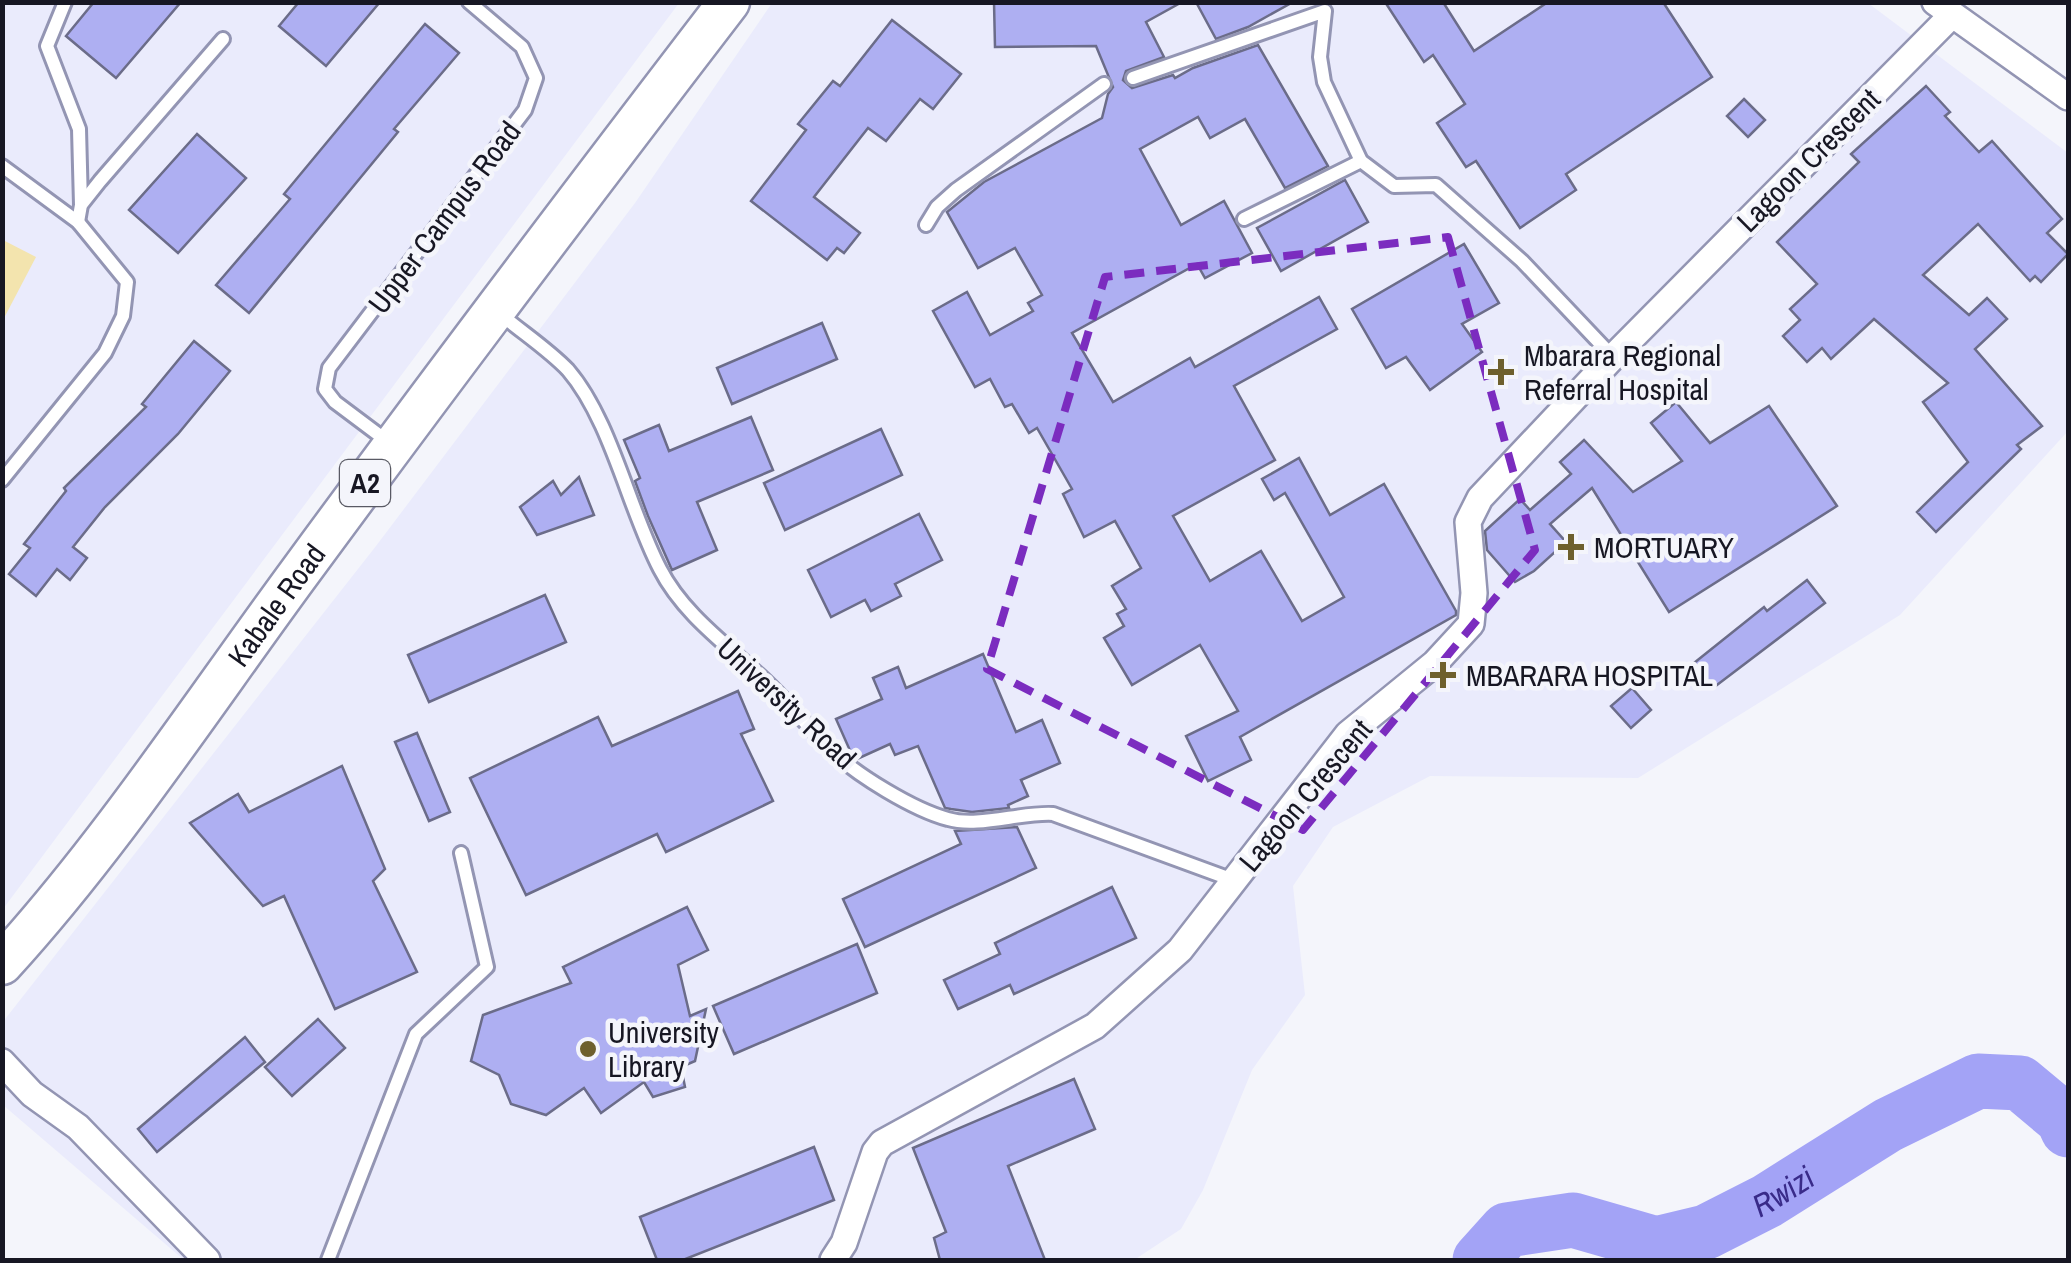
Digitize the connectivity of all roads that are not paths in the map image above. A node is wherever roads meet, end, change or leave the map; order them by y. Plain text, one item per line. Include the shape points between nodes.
1 (65, 2) edge
2 (469, 2) edge
3 (729, 2) edge
4 (1943, 8) edge
5 (224, 39) dead end
6 (1133, 78) dead end
7 (1104, 84) dead end
8 (2068, 97) edge
9 (1362, 161) junction
10 (2, 166) edge
11 (81, 205) junction
12 (1244, 219) dead end
13 (78, 222) junction
14 (926, 225) dead end
15 (496, 310) junction
16 (1613, 358) junction
17 (393, 445) junction
18 (2, 480) edge
19 (461, 853) dead end
20 (1234, 880) junction
21 (2, 964) edge
22 (2, 1062) edge
23 (2, 1088) edge
24 (32, 1094) junction
25 (207, 1260) edge
26 (328, 1260) edge
27 (832, 1260) edge

1 - 11 lane via 46,46 79,129
2 - 17 lane, Upper Campus Road via 522,47 536,78 525,110 329,368 325,389 335,402
3 - 15 main road, Kabale Road / A2
4 - 8 street
4 - 16 street, Lagoon Crescent
5 - 11 lane
6 - 9 lane via 1325,11 1324,82
7 - 14 lane via 956,190
9 - 12 lane
9 - 16 lane via 1394,186 1436,185 1522,260
10 - 13 lane
11 - 13 lane
13 - 18 lane via 127,282 123,316 105,353
15 - 17 main road, Kabale Road / A2
15 - 20 lane, University Road via 568,370 600,420 661,572 691,611 851,766 951,820 1053,814
16 - 20 street, Lagoon Crescent via 1480,498 1468,522 1471,624 1435,663 1348,734
17 - 21 main road, Kabale Road / A2 via 133,800
19 - 26 lane via 487,967 416,1034
20 - 27 street, Lagoon Crescent via 1162,970 1095,1026 882,1143
22 - 24 street
23 - 24 street
24 - 25 street via 78,1127

